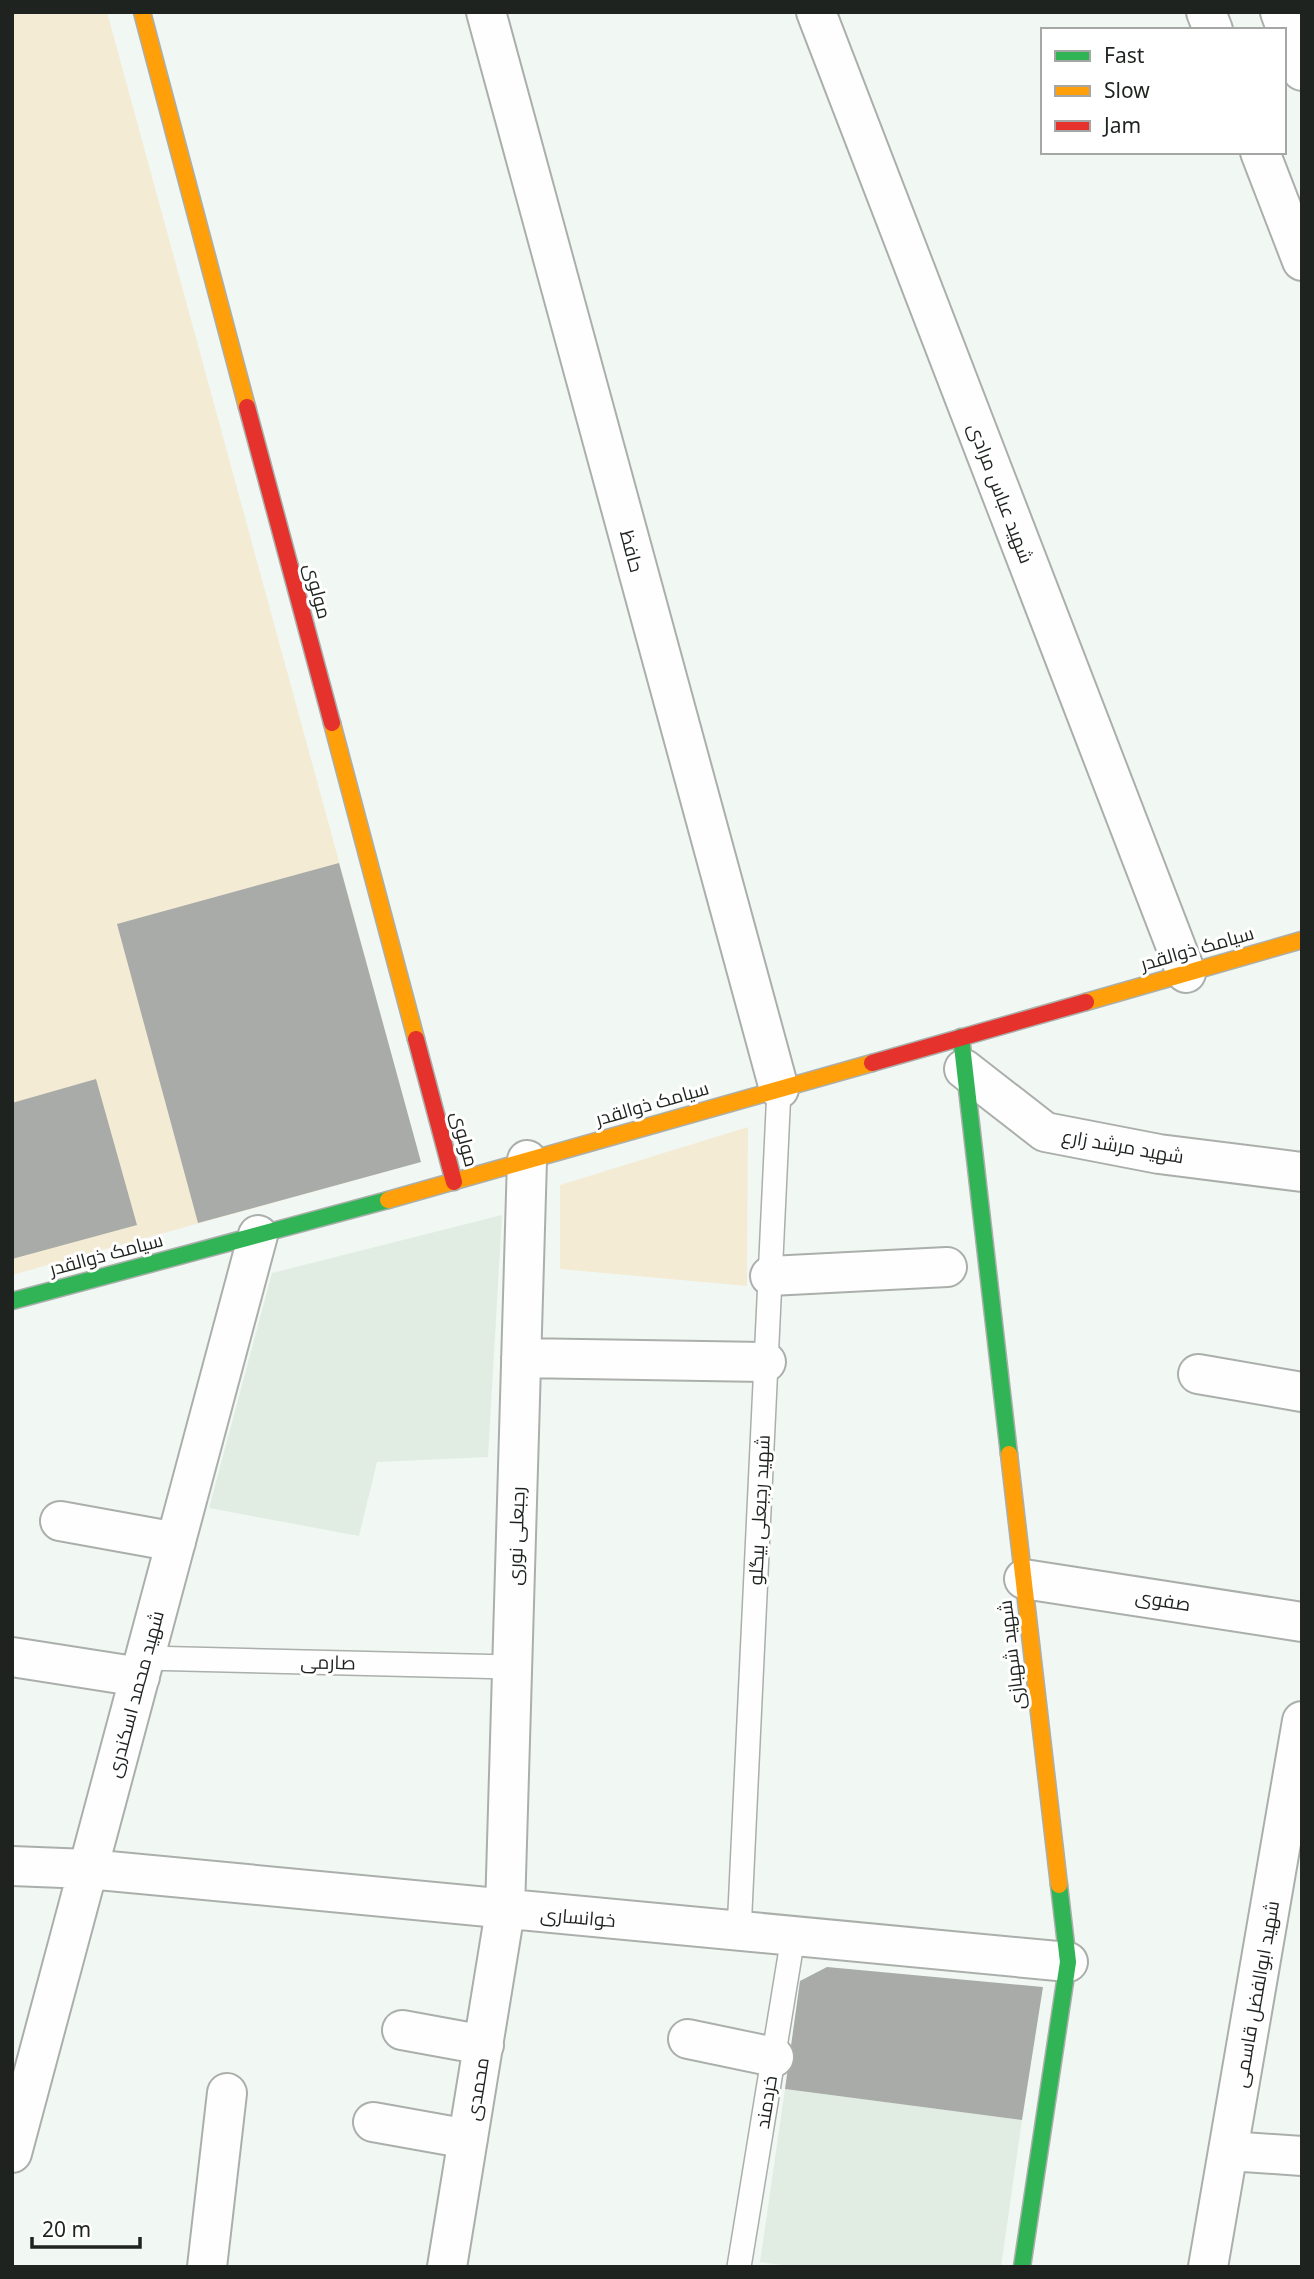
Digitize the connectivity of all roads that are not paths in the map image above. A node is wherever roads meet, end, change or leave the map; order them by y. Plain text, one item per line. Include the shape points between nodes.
1 (142, 12) edge
2 (486, 12) edge
3 (816, 12) edge
4 (1286, 28) edge
5 (1302, 71) edge
6 (1261, 154) edge
7 (1302, 261) edge
8 (1302, 940) edge
9 (1186, 973) junction
10 (963, 1053) junction
11 (779, 1089) junction
12 (527, 1160) junction
13 (1302, 1172) edge
14 (454, 1181) junction
15 (258, 1235) junction
16 (947, 1267) dead end
17 (770, 1276) junction
18 (12, 1301) edge
19 (521, 1358) junction
20 (766, 1362) junction
21 (1198, 1374) dead end
22 (1302, 1392) edge
23 (61, 1521) dead end
24 (176, 1542) junction
25 (1024, 1579) junction
26 (1302, 1622) edge
27 (12, 1657) edge
28 (512, 1667) junction
29 (142, 1668) junction
30 (1302, 1721) edge
31 (12, 1866) edge
32 (88, 1869) junction
33 (505, 1911) junction
34 (740, 1932) junction
35 (793, 1937) junction
36 (1068, 1962) junction
37 (402, 2030) dead end
38 (688, 2039) dead end
39 (484, 2045) junction
40 (774, 2057) junction
41 (22, 2078) edge
42 (227, 2093) dead end
43 (373, 2122) dead end
44 (468, 2140) junction
45 (1229, 2151) junction
46 (12, 2153) edge
47 (1302, 2156) edge
48 (207, 2267) edge
49 (447, 2267) edge
50 (739, 2267) edge
51 (1022, 2267) edge
52 (1208, 2267) edge

1 - 14 street, مولوی
2 - 11 street, حافظ
3 - 9 street, شهید عباس مرادی
4 - 5 street
6 - 7 street
8 - 9 street, سیامک ذوالقدر
9 - 10 street, سیامک ذوالقدر
10 - 11 street, سیامک ذوالقدر
10 - 13 street, شهید مرشد زارع via 1045,1132 1159,1154
10 - 25 street, شهید شهبازی
11 - 12 street, سیامک ذوالقدر
11 - 17 lane, شهید رجبعلی بیگلو
12 - 14 street, سیامک ذوالقدر
12 - 19 street, رجبعلی نوری
14 - 15 street, سیامک ذوالقدر
15 - 18 street, سیامک ذوالقدر
15 - 24 street, شهید محمد اسکندری
16 - 17 street
17 - 20 lane, شهید رجبعلی بیگلو
19 - 20 street
19 - 28 street, رجبعلی نوری
20 - 34 lane, شهید رجبعلی بیگلو
21 - 22 street
23 - 24 street
24 - 29 street, شهید محمد اسکندری
25 - 26 street, صفوی
25 - 36 street, شهید شهبازی
27 - 29 street
28 - 29 lane, صارمی
28 - 33 street, رجبعلی نوری
29 - 32 street, شهید محمد اسکندری
30 - 45 street, شهید ابوالفضل قاسمی
31 - 32 street, خوانساری
32 - 33 street, خوانساری
32 - 41 street, شهید محمد اسکندری
33 - 34 street, خوانساری
33 - 39 street, محمدی
34 - 35 street, خوانساری
35 - 36 street, خوانساری
35 - 40 lane, خردمند
36 - 51 street, شهید شهبازی
37 - 39 street
38 - 40 street
39 - 44 street, محمدی
40 - 50 lane, خردمند
41 - 46 street, شهید محمد اسکندری
42 - 48 street
43 - 44 street
44 - 49 street, محمدی
45 - 47 street
45 - 52 street, شهید ابوالفضل قاسمی

